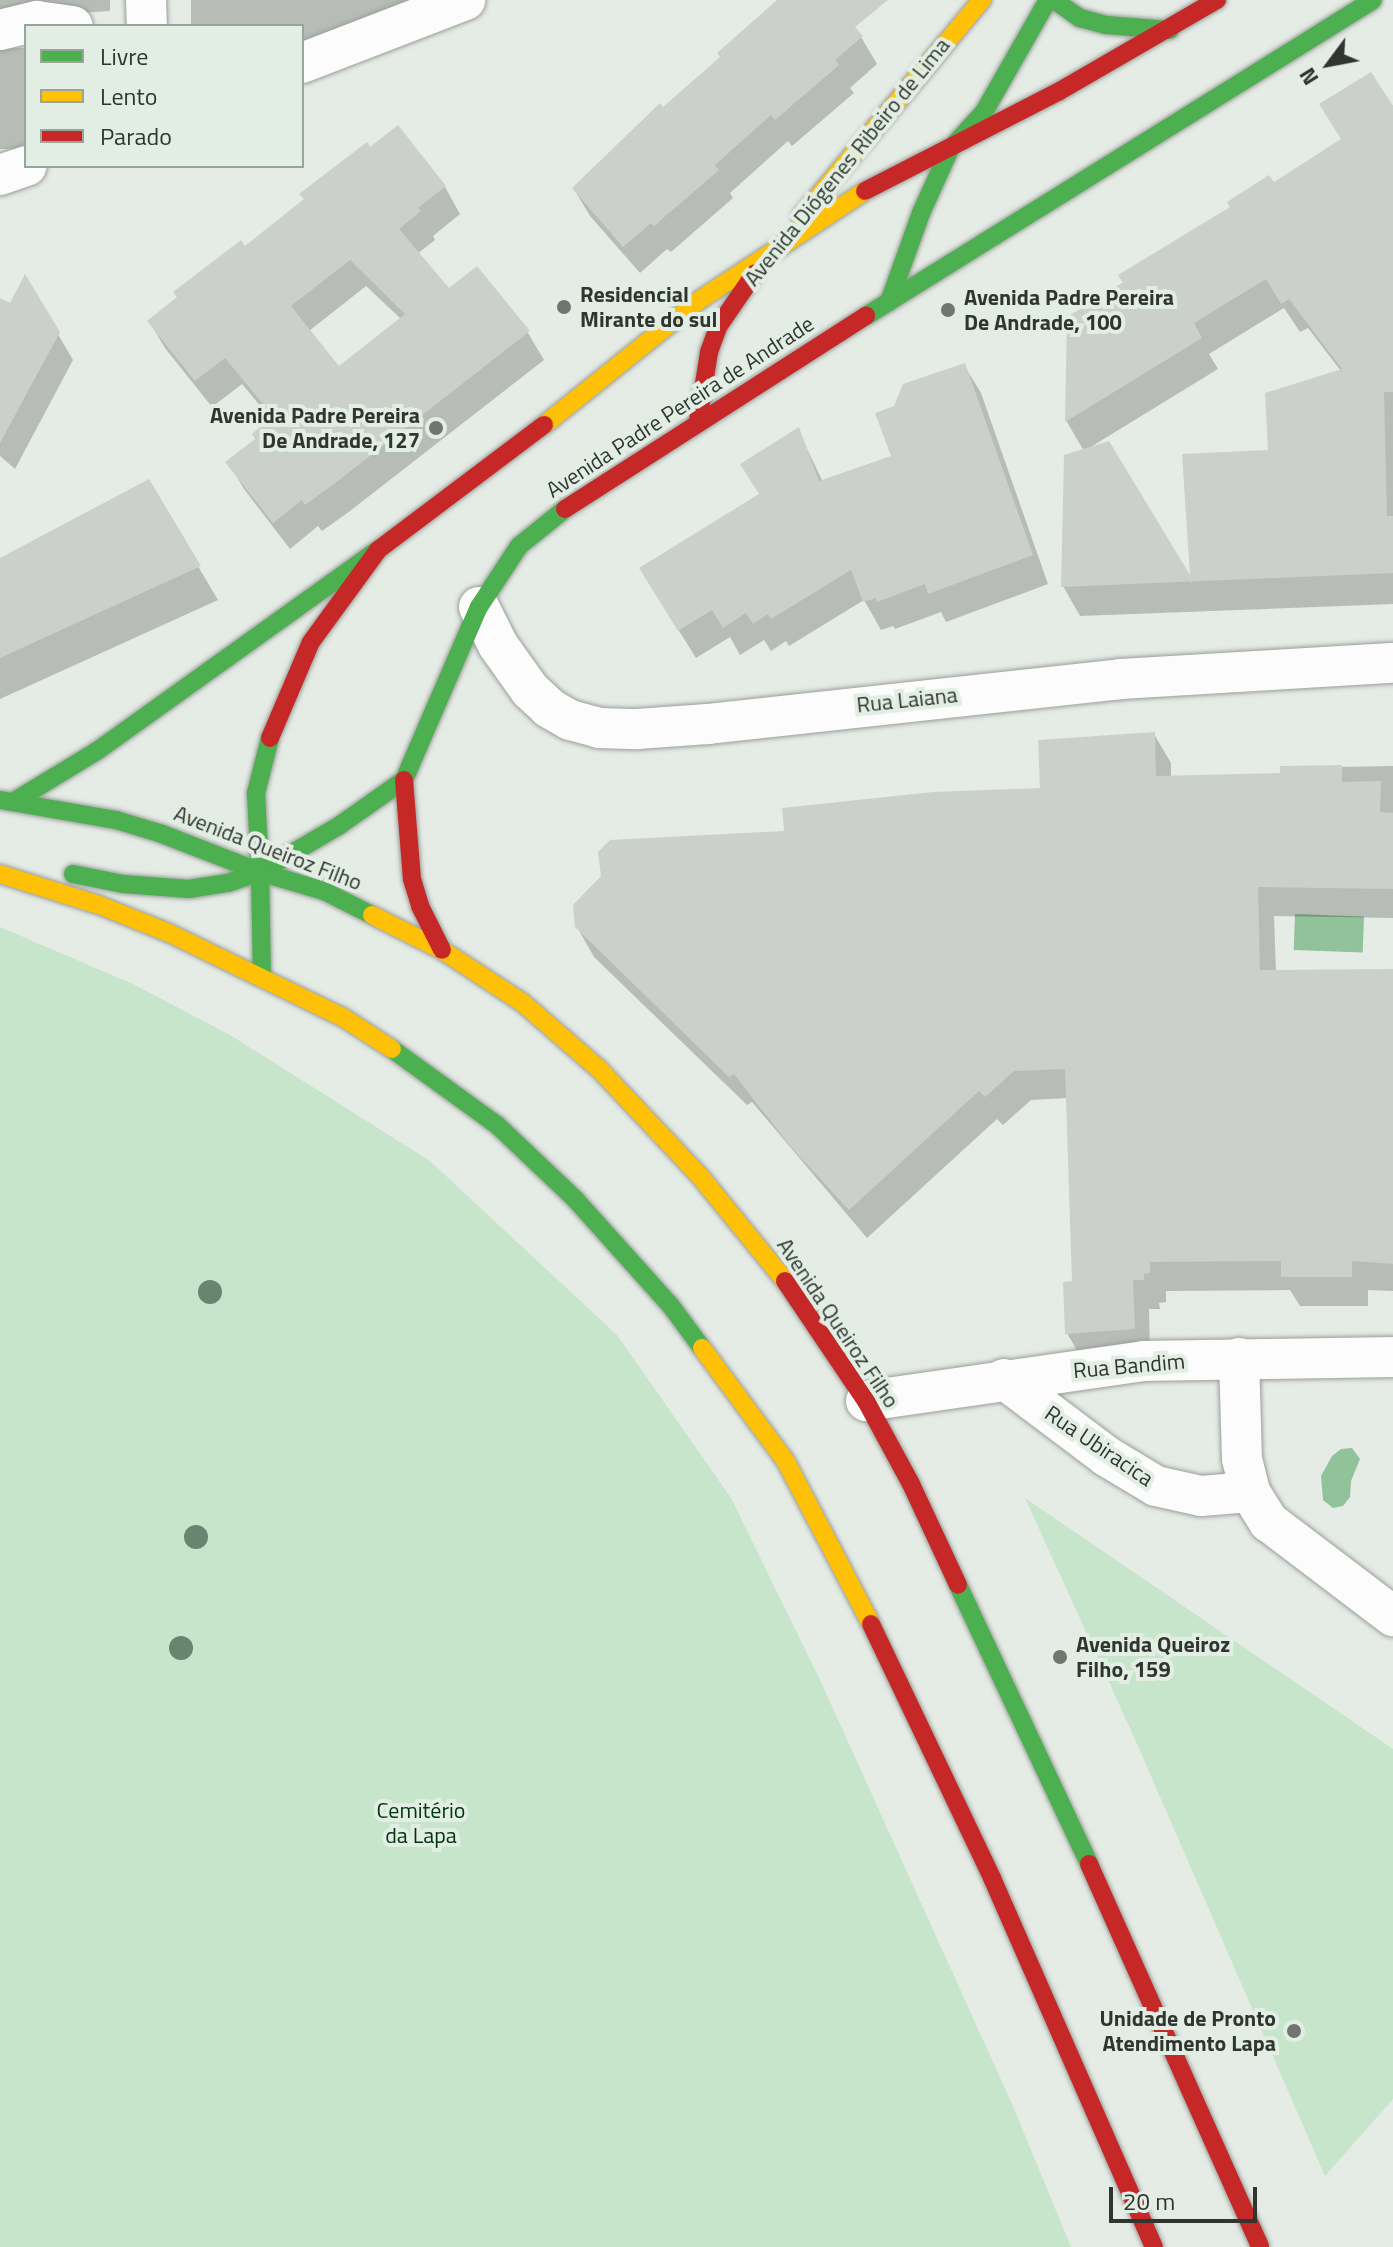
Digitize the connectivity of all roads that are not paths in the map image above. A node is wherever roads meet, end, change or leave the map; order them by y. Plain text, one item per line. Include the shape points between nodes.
1 (146, 0) edge
2 (465, 0) edge
3 (982, 0) edge
4 (1051, 0) edge
5 (1217, 0) edge
6 (1373, 0) edge
7 (1326, 8) dead end
8 (24, 24) edge
9 (25, 24) edge
10 (59, 24) edge
11 (147, 24) edge
12 (0, 30) edge
13 (1170, 30) junction
14 (1319, 35) junction
15 (304, 62) edge
16 (950, 149) junction
17 (24, 167) edge
18 (0, 175) edge
19 (776, 247) junction
20 (889, 302) junction
21 (698, 421) junction
22 (378, 550) junction
23 (479, 607) junction
24 (1393, 663) edge
25 (404, 780) junction
26 (7, 801) edge
27 (0, 860) edge
28 (260, 872) junction
29 (0, 874) edge
30 (442, 950) junction
31 (262, 976) junction
32 (1393, 1357) edge
33 (1239, 1358) junction
34 (1004, 1379) junction
35 (866, 1401) junction
36 (1250, 1492) junction
37 (1393, 1616) edge
38 (1154, 2247) edge
39 (1260, 2247) edge

1 - 11 street
2 - 15 street
3 - 19 main road, Avenida Diógenes Ribeiro de Lima
4 - 13 main road via 1080,18 1106,25
4 - 16 main road via 984,112
5 - 13 main road
6 - 14 main road, Avenida Padre Pereira de Andrade
7 - 14 main road
8 - 12 street
9 - 10 street
13 - 16 main road
14 - 20 main road, Avenida Padre Pereira de Andrade
16 - 19 main road via 875,185
16 - 20 main road
17 - 18 street
19 - 21 main road, Avenida Diógenes Ribeiro de Lima via 718,327
19 - 22 main road via 698,301 471,483
20 - 21 main road, Avenida Padre Pereira de Andrade
21 - 23 main road, Avenida Padre Pereira de Andrade via 547,521 519,546
22 - 26 main road via 97,751
22 - 28 main road via 311,642 274,722 256,793
23 - 24 street, Rua Laiana via 530,690 570,720 599,728 708,724 1120,679
23 - 25 main road, Avenida Padre Pereira de Andrade
25 - 28 main road
25 - 30 main road via 412,879
26 - 28 main road, Avenida Queiroz Filho via 151,830
27 - 28 main road via 162,889 228,883
28 - 30 main road, Avenida Queiroz Filho via 324,891
28 - 31 main road
29 - 31 main road via 99,905
30 - 35 main road, Avenida Queiroz Filho via 523,1003 599,1069 780,1273
31 - 38 main road via 344,1018 497,1125 575,1199 671,1306 740,1396 813,1508 918,1716
32 - 33 street, Rua Bandim
33 - 34 street, Rua Bandim via 1144,1361
33 - 36 street via 1242,1459
34 - 35 street, Rua Bandim
34 - 36 street, Rua Ubiracica via 1106,1456 1156,1486 1201,1496
35 - 39 main road, Avenida Queiroz Filho via 979,1623
36 - 37 street via 1269,1522

